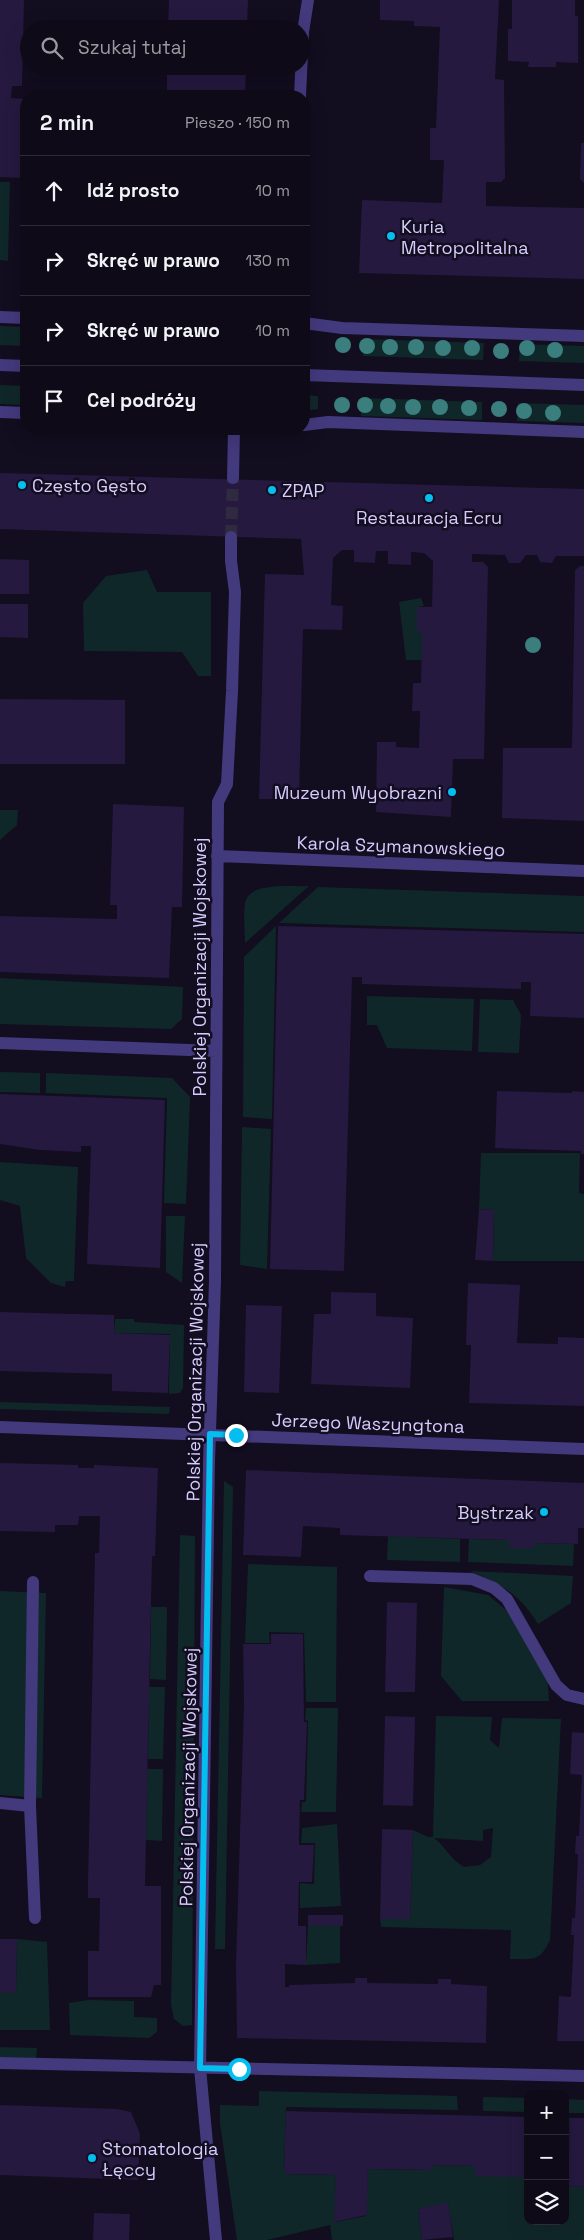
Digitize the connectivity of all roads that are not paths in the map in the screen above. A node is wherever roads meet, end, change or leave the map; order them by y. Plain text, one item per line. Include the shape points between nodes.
1 (308, 0) edge
2 (304, 20) edge
3 (301, 75) edge
4 (300, 90) edge
5 (0, 317) edge
6 (20, 318) edge
7 (310, 324) edge
8 (584, 336) edge
9 (0, 365) edge
10 (20, 366) edge
11 (310, 375) edge
12 (584, 385) edge
13 (0, 412) edge
14 (20, 413) edge
15 (310, 424) edge
16 (584, 432) edge
17 (234, 435) edge
18 (233, 478) tunnel mouth
19 (231, 537) tunnel mouth
20 (217, 856) junction
21 (584, 871) edge
22 (0, 1043) edge
23 (216, 1051) junction
24 (0, 1427) edge
25 (210, 1434) junction
26 (584, 1449) edge
27 (370, 1576) dead end
28 (33, 1582) dead end
29 (584, 1699) edge
30 (0, 1803) edge
31 (30, 1806) junction
32 (35, 1918) dead end
33 (0, 2063) edge
34 (200, 2068) junction
35 (584, 2076) edge
36 (216, 2240) edge

1 - 2 street
3 - 4 street
5 - 6 street
7 - 8 street via 342,328
9 - 10 street
11 - 12 street
13 - 14 street
15 - 16 street via 328,422
17 - 18 street
19 - 20 street, Polskiej Organizacji Wojskowej via 235,592 232,691 226,784 218,802
20 - 21 street, Karola Szymanowskiego
20 - 23 street, Polskiej Organizacji Wojskowej
22 - 23 street
23 - 25 street, Polskiej Organizacji Wojskowej via 215,1281
24 - 25 street, Jerzego Waszyngtona
25 - 26 street, Jerzego Waszyngtona
25 - 34 street, Polskiej Organizacji Wojskowej
27 - 29 street via 472,1578 494,1588 507,1599 556,1685 567,1695
28 - 31 street
30 - 31 street
31 - 32 street
33 - 34 street
34 - 35 street
34 - 36 street, Polskiej Organizacji Wojskowej

